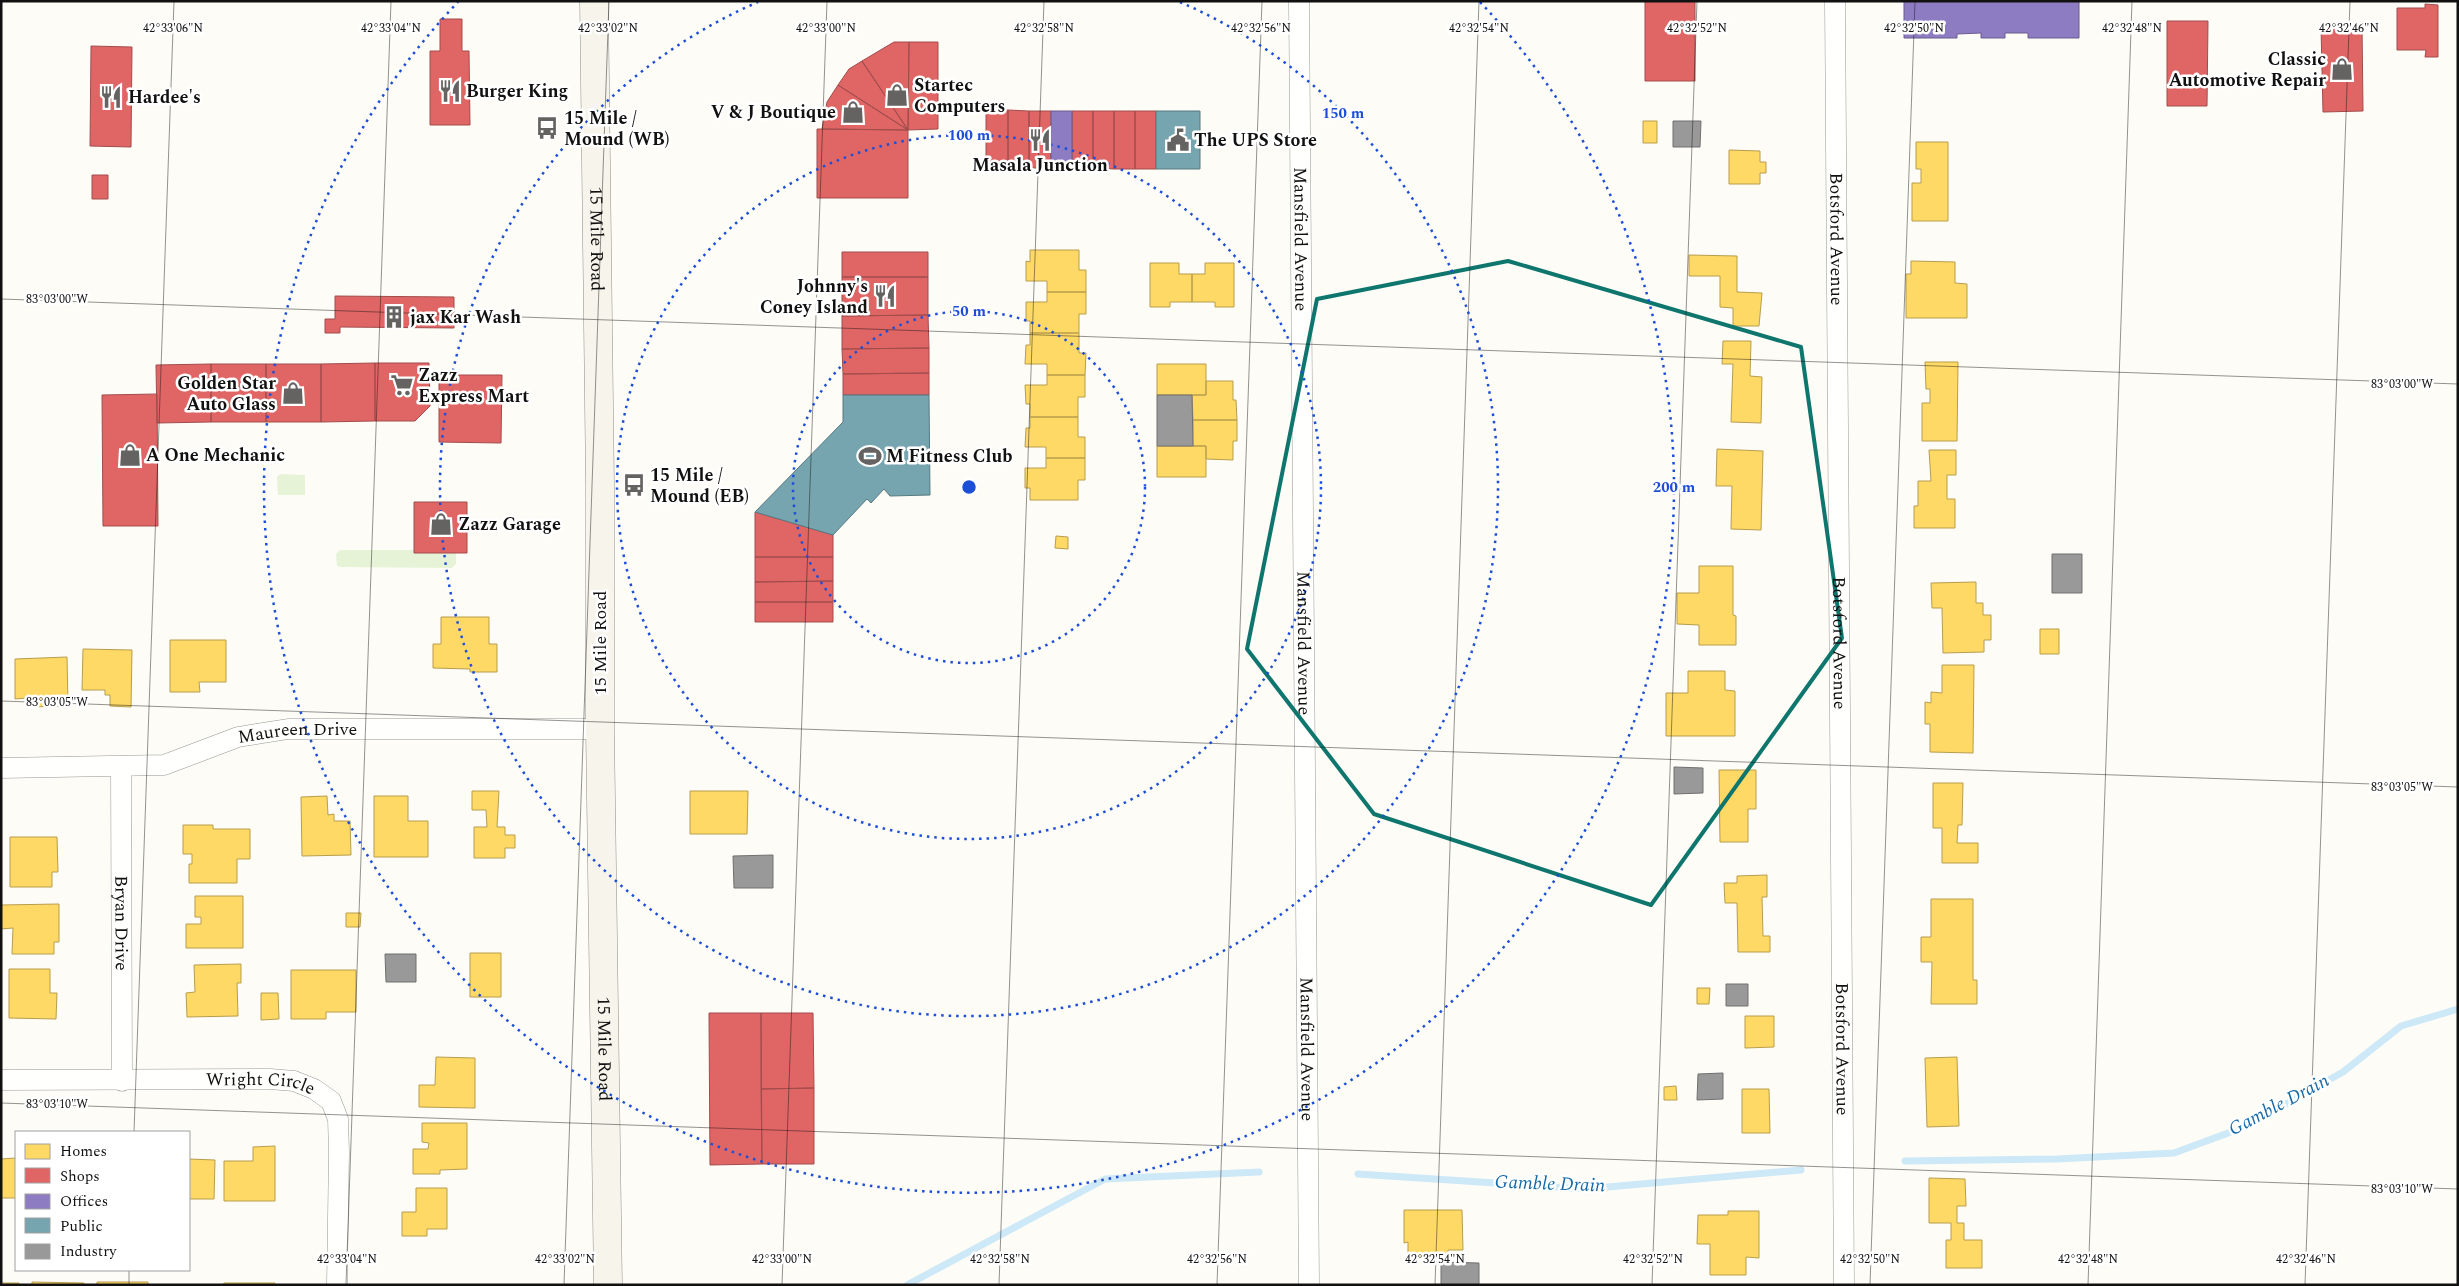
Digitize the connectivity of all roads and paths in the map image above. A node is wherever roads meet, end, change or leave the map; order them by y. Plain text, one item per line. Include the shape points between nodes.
1 (594, 1) edge
2 (1299, 1) edge
3 (1835, 1) edge
4 (600, 729) junction
5 (120, 766) junction
6 (1, 768) edge
7 (1, 1080) edge
8 (122, 1081) junction
9 (337, 1285) edge
10 (608, 1285) edge
11 (1309, 1285) edge
12 (1844, 1285) edge

1 - 4 main road, 15 Mile Road
2 - 11 street, Mansfield Avenue
3 - 12 street, Botsford Avenue
4 - 5 street, Maureen Drive via 274,730 238,737 164,765
4 - 10 main road, 15 Mile Road
5 - 6 street, Maureen Drive
5 - 8 street, Bryan Drive
7 - 8 street, Wright Circle
8 - 9 street, Wright Circle via 294,1081 331,1101 338,1119 339,1136

